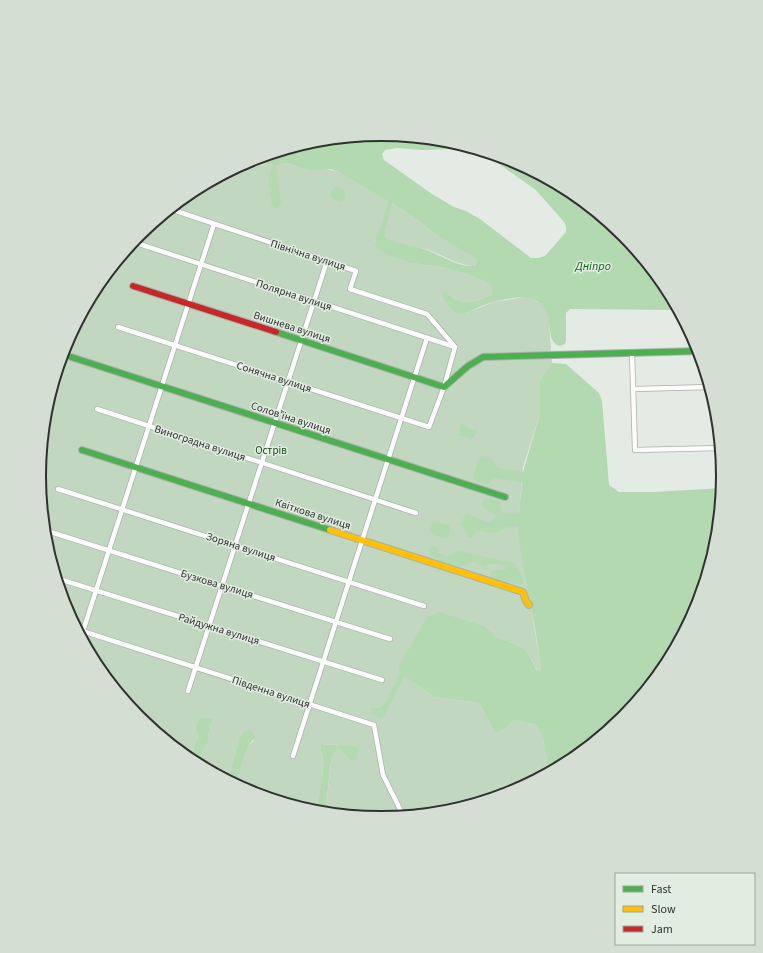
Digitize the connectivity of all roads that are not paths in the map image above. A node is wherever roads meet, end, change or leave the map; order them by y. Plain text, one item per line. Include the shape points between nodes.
1 (176, 211) edge
2 (214, 224) junction
3 (139, 244) edge
4 (327, 262) junction
5 (200, 264) junction
6 (133, 286) dead end
7 (314, 302) junction
8 (188, 304) junction
9 (118, 327) dead end
10 (427, 338) junction
11 (302, 341) junction
12 (175, 345) junction
13 (455, 347) junction
14 (692, 351) edge
15 (632, 352) junction
16 (70, 357) dead end
17 (414, 378) junction
18 (288, 382) junction
19 (161, 386) junction
20 (444, 387) junction
21 (705, 388) edge
22 (634, 389) junction
23 (97, 409) dead end
24 (401, 419) junction
25 (275, 423) junction
26 (149, 426) junction
27 (715, 448) edge
28 (82, 450) dead end
29 (388, 459) junction
30 (262, 463) junction
31 (136, 467) junction
32 (58, 489) dead end
33 (505, 497) dead end
34 (376, 500) junction
35 (249, 503) junction
36 (122, 509) junction
37 (416, 513) dead end
38 (51, 532) edge
39 (363, 540) junction
40 (235, 545) junction
41 (109, 550) junction
42 (63, 580) edge
43 (349, 582) junction
44 (222, 586) junction
45 (96, 590) junction
46 (529, 605) dead end
47 (424, 606) dead end
48 (336, 622) junction
49 (209, 626) junction
50 (83, 630) edge
51 (84, 631) edge
52 (390, 639) dead end
53 (324, 662) junction
54 (196, 667) junction
55 (382, 680) dead end
56 (188, 691) dead end
57 (310, 704) junction
58 (293, 756) dead end
59 (401, 811) edge

1 - 2 street, Північна вулиця
2 - 4 street, Північна вулиця
2 - 5 street
3 - 5 street, Полярна вулиця
4 - 7 street
4 - 13 street, Північна вулиця via 356,271 350,289 427,314
5 - 7 street, Полярна вулиця
5 - 8 street
6 - 8 street, Вишнева вулиця
7 - 10 street, Полярна вулиця
7 - 11 street
8 - 11 street, Вишнева вулиця
8 - 12 street
9 - 12 street, Сонячна вулиця
10 - 13 street, Полярна вулиця
10 - 17 street
11 - 17 street, Вишнева вулиця
11 - 18 street
12 - 18 street, Сонячна вулиця
12 - 19 street
13 - 20 street
14 - 15 street
15 - 20 street via 483,357 468,366
15 - 22 street
16 - 19 street, Соловʼїна вулиця
17 - 20 street, Вишнева вулиця
17 - 24 street
18 - 24 street, Сонячна вулиця
18 - 25 street
19 - 25 street, Соловʼїна вулиця
19 - 26 street
20 - 24 street, Сонячна вулиця via 429,427
21 - 22 street
22 - 27 street via 636,450
23 - 26 street, Виноградна вулиця
24 - 29 street
25 - 29 street, Соловʼїна вулиця
25 - 30 street
26 - 30 street, Виноградна вулиця
26 - 31 street
28 - 31 street, Квіткова вулиця
29 - 33 street, Соловʼїна вулиця
29 - 34 street
30 - 34 street, Виноградна вулиця
30 - 35 street
31 - 35 street, Квіткова вулиця
31 - 36 street
32 - 36 street, Зоряна вулиця
34 - 37 street, Виноградна вулиця
34 - 39 street
35 - 39 street, Квіткова вулиця
35 - 40 street
36 - 40 street, Зоряна вулиця
36 - 41 street
38 - 41 street, Бузкова вулиця
39 - 43 street
39 - 46 street, Квіткова вулиця via 523,592
40 - 43 street, Зоряна вулиця
40 - 44 street
41 - 44 street, Бузкова вулиця
41 - 45 street
42 - 45 street, Райдужна вулиця
43 - 47 street, Зоряна вулиця
43 - 48 street
44 - 48 street, Бузкова вулиця
44 - 49 street
45 - 49 street, Райдужна вулиця
45 - 50 street
48 - 52 street, Бузкова вулиця
48 - 53 street
49 - 53 street, Райдужна вулиця
49 - 54 street
51 - 54 street, Південна вулиця
53 - 55 street, Райдужна вулиця
53 - 57 street
54 - 56 street
54 - 57 street, Південна вулиця
57 - 58 street
57 - 59 street, Південна вулиця via 374,725 383,775

